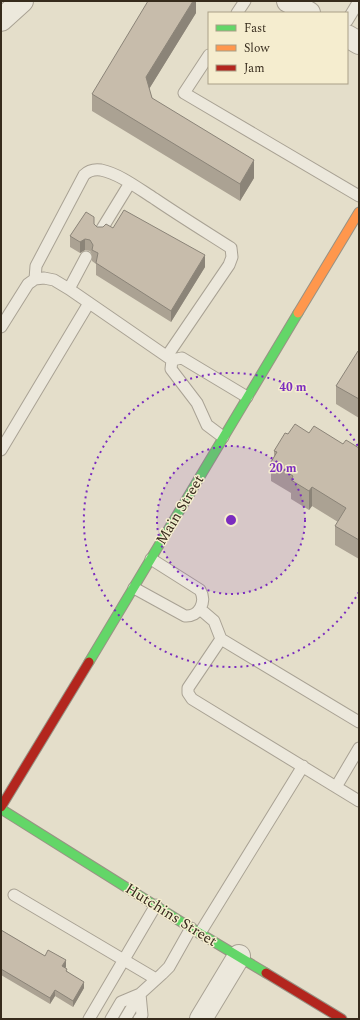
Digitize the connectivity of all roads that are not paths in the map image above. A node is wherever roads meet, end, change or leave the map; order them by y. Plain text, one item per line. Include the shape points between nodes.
1 (22, 1) edge
2 (245, 1) edge
3 (288, 1) edge
4 (359, 1) edge
5 (238, 12) edge
6 (307, 12) edge
7 (348, 19) edge
8 (1, 20) edge
9 (348, 37) edge
10 (359, 43) edge
11 (208, 57) edge
12 (130, 183) junction
13 (359, 196) edge
14 (359, 212) edge
15 (100, 232) edge
16 (86, 257) dead end
17 (35, 279) junction
18 (69, 289) junction
19 (89, 303) junction
20 (1, 327) edge
21 (169, 358) junction
22 (247, 397) junction
23 (223, 437) junction
24 (1, 450) edge
25 (151, 559) junction
26 (134, 588) junction
27 (200, 609) junction
28 (221, 639) junction
29 (359, 722) edge
30 (359, 748) edge
31 (303, 766) junction
32 (336, 787) junction
33 (359, 801) edge
34 (1, 808) edge
35 (14, 895) dead end
36 (156, 905) junction
37 (196, 930) junction
38 (239, 956) junction
39 (124, 960) junction
40 (156, 979) junction
41 (140, 994) junction
42 (89, 1019) edge
43 (111, 1019) edge
44 (125, 1019) edge
45 (139, 1019) edge
46 (202, 1019) edge
47 (342, 1019) edge

1 - 8 street
2 - 5 lane
3 - 6 street
4 - 7 lane
9 - 10 street
11 - 13 lane via 184,93
12 - 15 lane
12 - 17 lane via 101,170 88,172 84,176 36,266
12 - 21 lane via 231,248 232,257 229,265
14 - 22 main road, Main Street
16 - 18 lane
17 - 18 lane via 54,280
17 - 20 lane via 28,284
18 - 19 lane
19 - 21 lane
19 - 24 lane
21 - 22 lane via 182,358
21 - 23 lane via 171,369 197,403 207,425
22 - 23 main road, Main Street
23 - 25 main road, Main Street
25 - 26 main road, Main Street
25 - 27 lane via 200,590 203,603
26 - 27 lane via 185,616 196,614
26 - 34 main road, Main Street
27 - 28 lane via 214,621
28 - 29 lane
28 - 31 lane via 188,688 188,693 192,698
30 - 32 lane
31 - 32 lane
31 - 37 lane
32 - 33 lane
34 - 36 main road, Hutchins Street
35 - 39 lane
36 - 37 main road, Hutchins Street
36 - 39 lane
37 - 38 main road, Hutchins Street
37 - 40 lane via 169,967
38 - 46 street
38 - 47 main road, Hutchins Street
39 - 40 lane
39 - 42 lane
40 - 41 lane
41 - 43 lane via 121,1002
41 - 44 lane
41 - 45 lane via 142,1015

